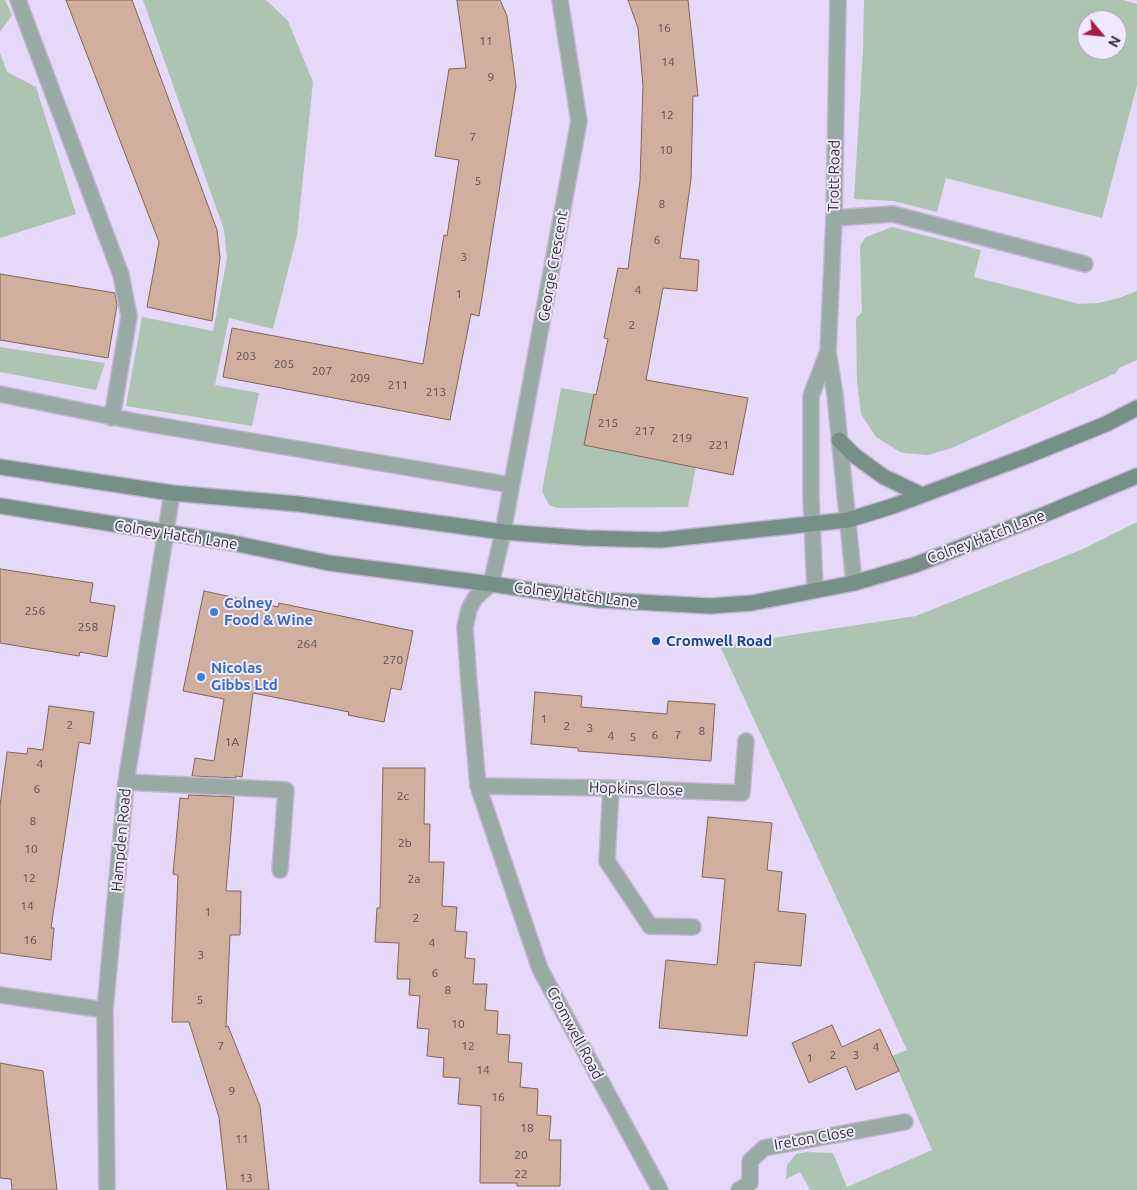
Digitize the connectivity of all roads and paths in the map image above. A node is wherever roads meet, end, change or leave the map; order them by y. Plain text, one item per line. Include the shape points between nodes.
1 (18, 0) edge
2 (560, 0) edge
3 (838, 0) edge
4 (834, 218) junction
5 (1085, 264) dead end
6 (828, 352) junction
7 (0, 394) edge
8 (1137, 408) edge
9 (112, 418) junction
10 (840, 440) junction
11 (0, 467) edge
12 (1137, 476) edge
13 (511, 485) junction
14 (172, 493) junction
15 (922, 495) junction
16 (0, 506) edge
17 (848, 520) junction
18 (812, 524) junction
19 (503, 532) junction
20 (166, 533) junction
21 (854, 583) junction
22 (491, 584) junction
23 (815, 590) junction
24 (746, 741) dead end
25 (126, 782) junction
26 (478, 786) junction
27 (611, 788) junction
28 (280, 870) dead end
29 (693, 927) dead end
30 (0, 995) edge
31 (105, 1010) junction
32 (905, 1122) dead end
33 (748, 1188) edge
34 (107, 1190) edge
35 (660, 1190) edge

1 - 9 street via 121,275 129,316
2 - 13 street, George Crescent via 579,121
3 - 4 street, Trott Road
4 - 5 street via 893,214
4 - 6 street, Trott Road
6 - 10 street, Trott Road
6 - 18 street, Trott Road via 811,396
7 - 9 street
8 - 15 main road via 1106,424
9 - 13 street
10 - 15 main road via 855,456 884,477
10 - 17 street, Trott Road
11 - 14 main road
12 - 21 main road, Colney Hatch Lane via 915,565
13 - 19 street, George Crescent
14 - 19 main road via 299,504
14 - 20 street, Hampden Road
15 - 17 main road
16 - 20 main road, Colney Hatch Lane
17 - 18 main road
17 - 21 street, Trott Road
18 - 19 main road via 660,540
18 - 23 street, Trott Road
19 - 22 street, George Crescent
20 - 22 main road, Colney Hatch Lane via 329,563
20 - 25 street, Hampden Road
21 - 23 main road, Colney Hatch Lane
22 - 23 main road, Colney Hatch Lane via 599,600 710,606 752,603
22 - 26 street, Cromwell Road via 469,608 465,628
24 - 27 street, Hopkins Close via 742,793
25 - 28 street via 286,790
25 - 31 street, Hampden Road
26 - 27 street, Hopkins Close
26 - 35 street, Cromwell Road via 540,970
27 - 29 street via 607,861 650,926
30 - 31 street
31 - 34 street, Hampden Road
32 - 33 street, Ireton Close via 764,1148 750,1161

